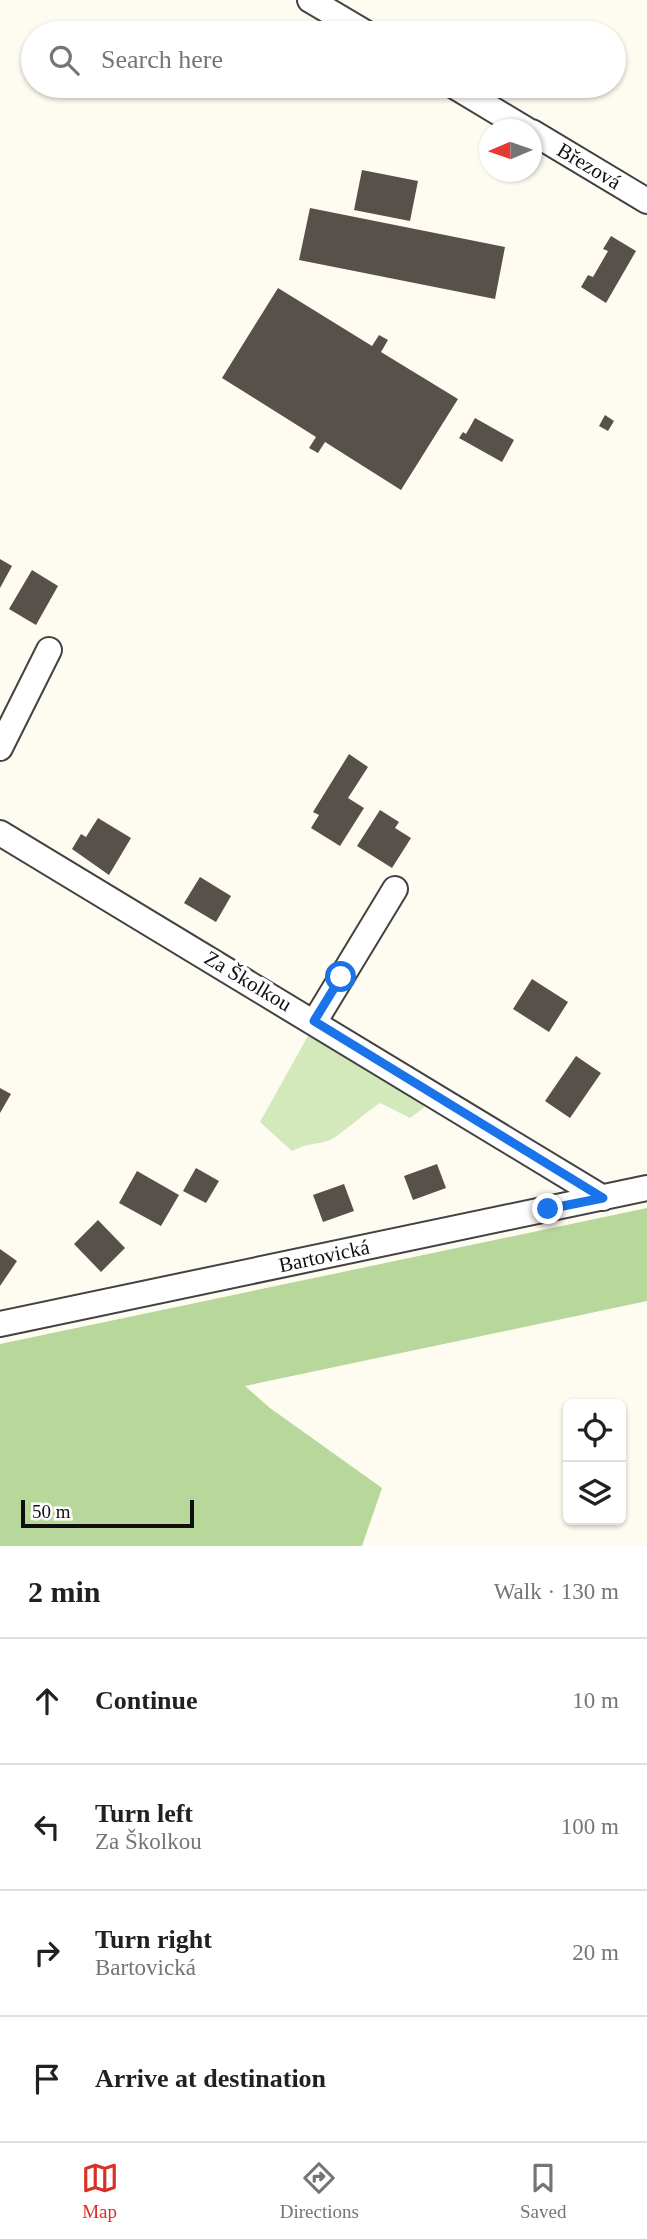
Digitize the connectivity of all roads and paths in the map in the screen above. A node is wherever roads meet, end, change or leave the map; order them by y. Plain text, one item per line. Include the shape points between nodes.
1 (310, 0) edge
2 (346, 21) edge
3 (474, 98) edge
4 (509, 119) edge
5 (542, 139) edge
6 (647, 201) edge
7 (49, 650) dead end
8 (0, 748) edge
9 (0, 832) edge
10 (396, 889) dead end
11 (314, 1021) junction
12 (647, 1188) edge
13 (603, 1198) junction
14 (0, 1324) edge

1 - 2 street
3 - 4 street, Březová
5 - 6 street, Březová
7 - 8 street
9 - 11 street, Za Školkou
10 - 11 street
11 - 13 street, Za Školkou
12 - 13 street, Bartovická
13 - 14 street, Bartovická

